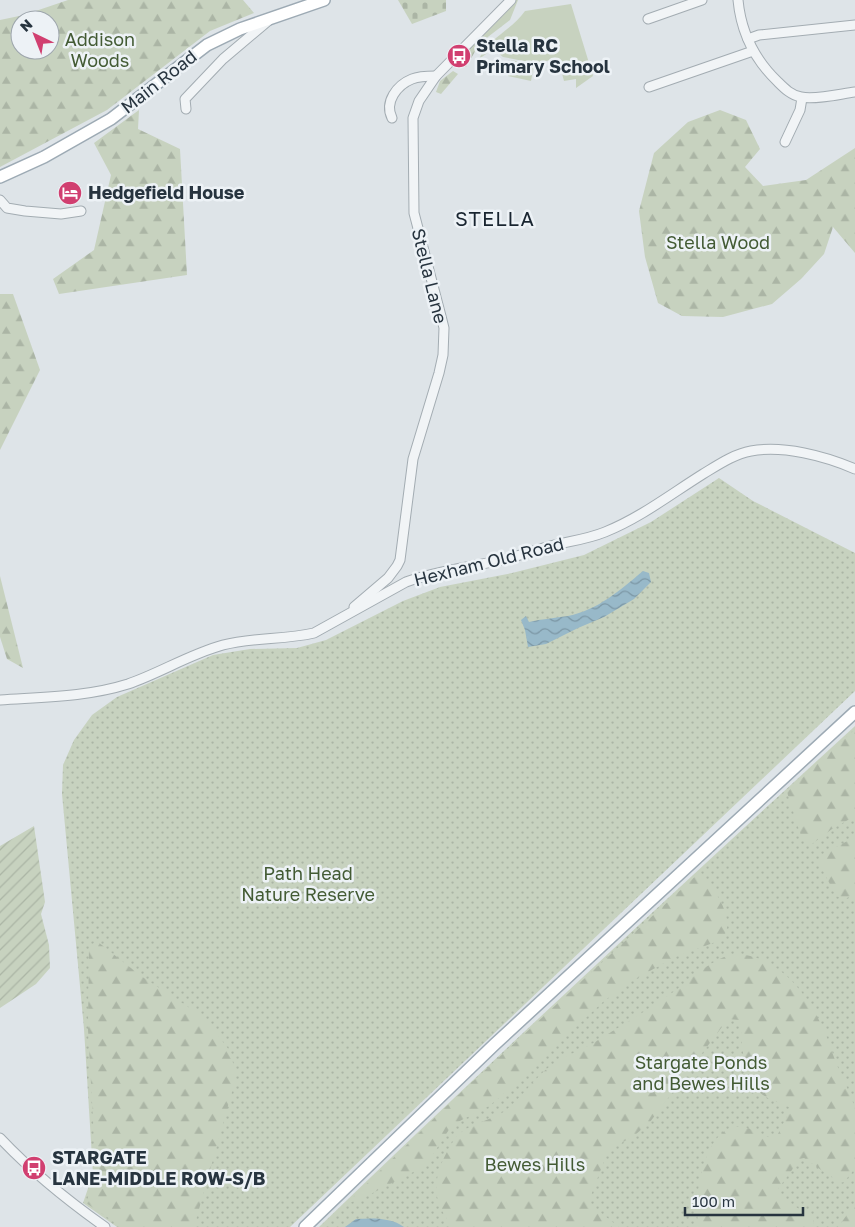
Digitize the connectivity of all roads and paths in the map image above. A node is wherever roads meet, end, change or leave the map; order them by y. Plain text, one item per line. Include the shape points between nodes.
1 (324, 0) edge
2 (511, 0) edge
3 (702, 0) edge
4 (738, 0) edge
5 (270, 19) junction
6 (648, 19) dead end
7 (855, 25) edge
8 (748, 39) junction
9 (753, 51) junction
10 (436, 76) junction
11 (649, 87) dead end
12 (855, 92) edge
13 (802, 98) junction
14 (186, 109) dead end
15 (392, 118) dead end
16 (785, 142) dead end
17 (0, 178) edge
18 (0, 200) edge
19 (81, 211) dead end
20 (855, 468) edge
21 (393, 572) junction
22 (406, 582) junction
23 (342, 618) junction
24 (0, 700) edge
25 (855, 712) edge
26 (0, 1138) edge
27 (105, 1227) edge
28 (305, 1227) edge

1 - 5 main road, Main Road
2 - 10 street, Stella Lane
3 - 6 street
4 - 8 street via 741,23
5 - 14 street via 184,99
5 - 17 main road, Main Road via 207,45 111,119
7 - 8 street via 759,35
8 - 9 street
9 - 11 street
9 - 13 street via 786,90
10 - 15 street via 416,78 397,89 389,105
10 - 21 street, Stella Lane via 419,100 413,118 413,202 444,328 443,354 413,459 400,560
12 - 13 street
13 - 16 street
18 - 19 street via 7,208 25,212 60,214
20 - 22 street, Hexham Old Road via 786,450 748,452 722,463 606,532
21 - 22 street
21 - 23 street, Stella Lane
22 - 23 street, Hexham Old Road
23 - 24 street, Hexham Old Road via 322,630 298,636 257,638 221,646 104,691
25 - 28 main road via 495,1044
26 - 27 street via 53,1189

